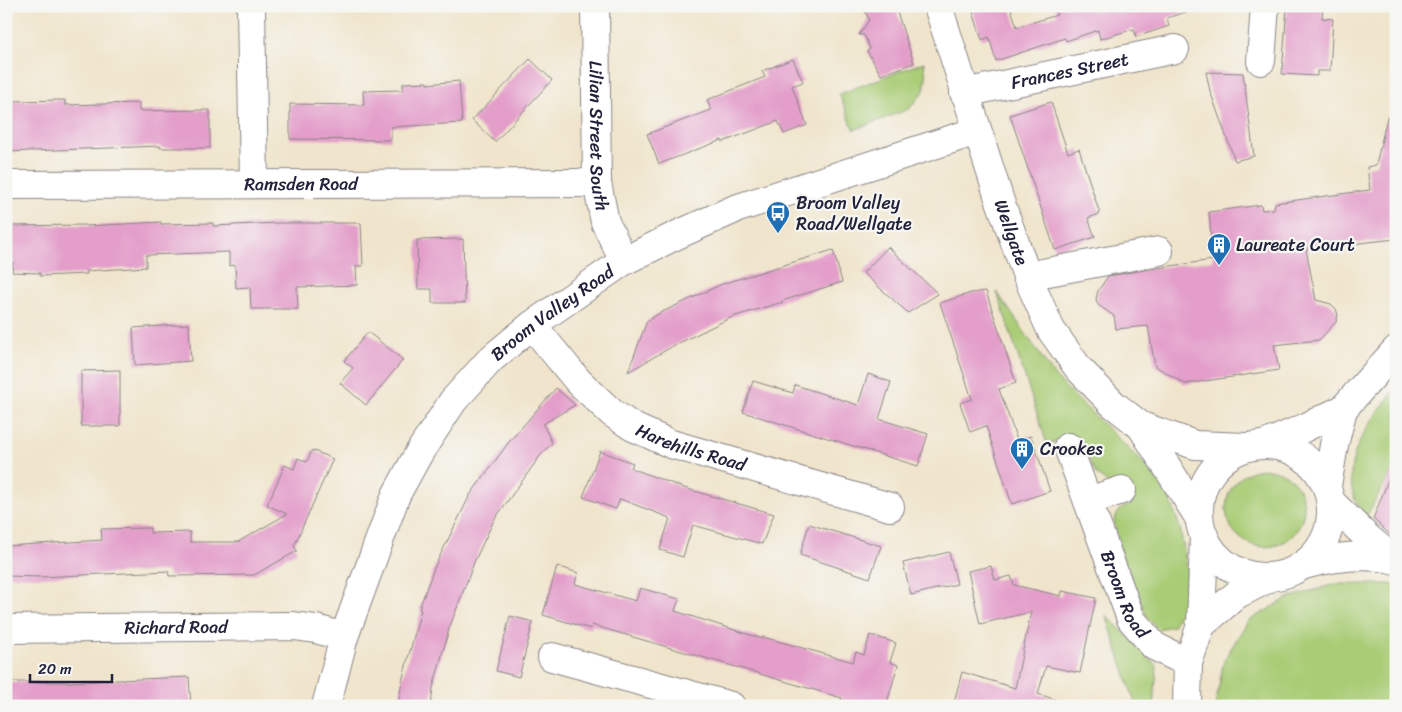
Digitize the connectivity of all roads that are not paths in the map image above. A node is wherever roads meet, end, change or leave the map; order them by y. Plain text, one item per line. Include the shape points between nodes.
1 (251, 6) edge
2 (595, 6) edge
3 (938, 6) edge
4 (1265, 6) edge
5 (1175, 49) dead end
6 (1261, 61) dead end
7 (964, 93) junction
8 (977, 131) junction
9 (597, 183) junction
10 (254, 184) junction
11 (6, 185) edge
12 (1159, 251) dead end
13 (624, 261) junction
14 (1027, 276) junction
15 (532, 325) junction
16 (1396, 350) edge
17 (1343, 409) junction
18 (1141, 426) junction
19 (1256, 445) junction
20 (1068, 447) dead end
21 (1122, 490) dead end
22 (1330, 494) junction
23 (1088, 502) junction
24 (890, 507) dead end
25 (1201, 526) junction
26 (1395, 560) edge
27 (1304, 565) junction
28 (1271, 577) junction
29 (1201, 625) junction
30 (6, 629) edge
31 (344, 637) junction
32 (552, 657) dead end
33 (1188, 663) junction
34 (326, 706) edge
35 (731, 706) edge
36 (1187, 706) edge

1 - 10 street
2 - 9 street, Lilian Street South
3 - 7 street, Wellgate
4 - 6 street
5 - 7 street, Frances Street
7 - 8 street, Wellgate
8 - 13 street, Broom Valley Road via 735,209
8 - 14 street, Wellgate
9 - 10 street, Ramsden Road
9 - 13 street, Lilian Street South via 605,222
10 - 11 street, Ramsden Road
12 - 14 street
13 - 15 street, Broom Valley Road
14 - 18 street, Wellgate via 1051,330 1079,369 1113,404
15 - 24 street, Harehills Road via 578,381 612,413 633,427 671,444
15 - 31 street, Broom Valley Road via 491,359 453,401 418,453 396,495
16 - 17 street
17 - 19 street via 1304,428
17 - 22 street via 1334,445
18 - 19 street, Wellgate via 1195,446
18 - 25 street, Wellgate
19 - 22 street via 1286,447 1303,456 1318,469
19 - 25 street via 1226,457 1210,473 1200,494
20 - 23 street
21 - 23 street
22 - 26 street via 1368,538
22 - 27 street via 1331,520 1326,538
23 - 33 street, Broom Road via 1131,619 1154,646
25 - 28 street via 1215,554 1231,568 1250,576
25 - 29 street
26 - 27 street via 1329,558
27 - 28 street
28 - 29 street via 1236,595
29 - 33 street
30 - 31 street, Richard Road via 294,626
31 - 34 street, Broom Valley Road
32 - 35 street
33 - 36 street

